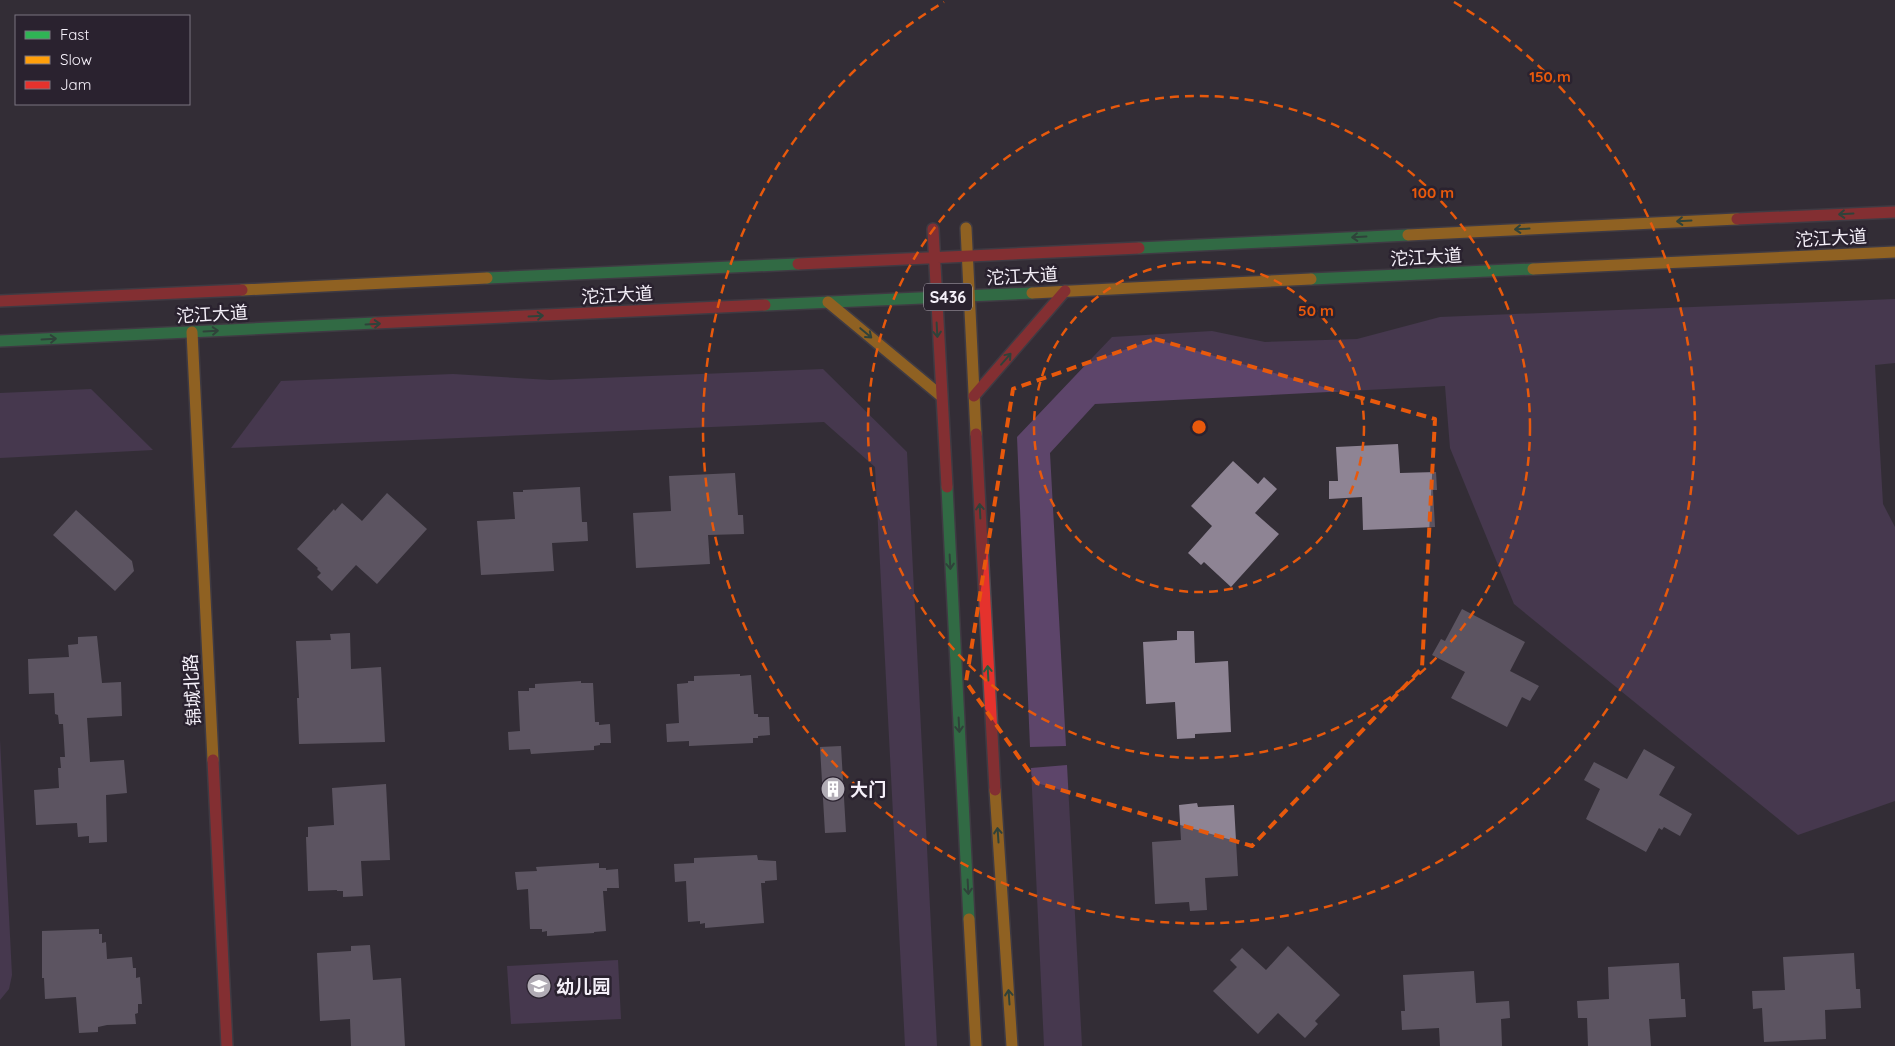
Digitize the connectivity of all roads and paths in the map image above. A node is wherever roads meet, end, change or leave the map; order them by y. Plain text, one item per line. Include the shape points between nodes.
1 (1895, 212) edge
2 (966, 228) dead end
3 (933, 229) dead end
4 (1895, 252) edge
5 (967, 255) junction
6 (934, 257) junction
7 (1065, 291) junction
8 (969, 296) junction
9 (936, 297) junction
10 (0, 301) edge
11 (828, 302) junction
12 (192, 332) junction
13 (0, 341) edge
14 (940, 395) junction
15 (974, 396) junction
16 (227, 1046) edge
17 (976, 1046) edge
18 (1012, 1046) edge

1 -> 5 main road, 沱江大道 / S436
2 - 5 main road
3 - 6 main road
4 - 7 main road, 沱江大道 / S436
5 - 6 main road, 沱江大道 / S436
5 - 8 main road
6 - 9 main road
6 - 10 main road, 沱江大道 / S436
7 - 8 main road, 沱江大道 / S436
15 -> 7 main road
8 - 9 main road, 沱江大道 / S436
8 - 15 main road
9 - 11 main road, 沱江大道 / S436
9 -> 14 main road
12 -> 11 main road, 沱江大道 / S436
11 -> 14 main road
13 -> 12 main road, 沱江大道 / S436
12 - 16 main road, 锦城北路
14 -> 17 main road
18 -> 15 main road

